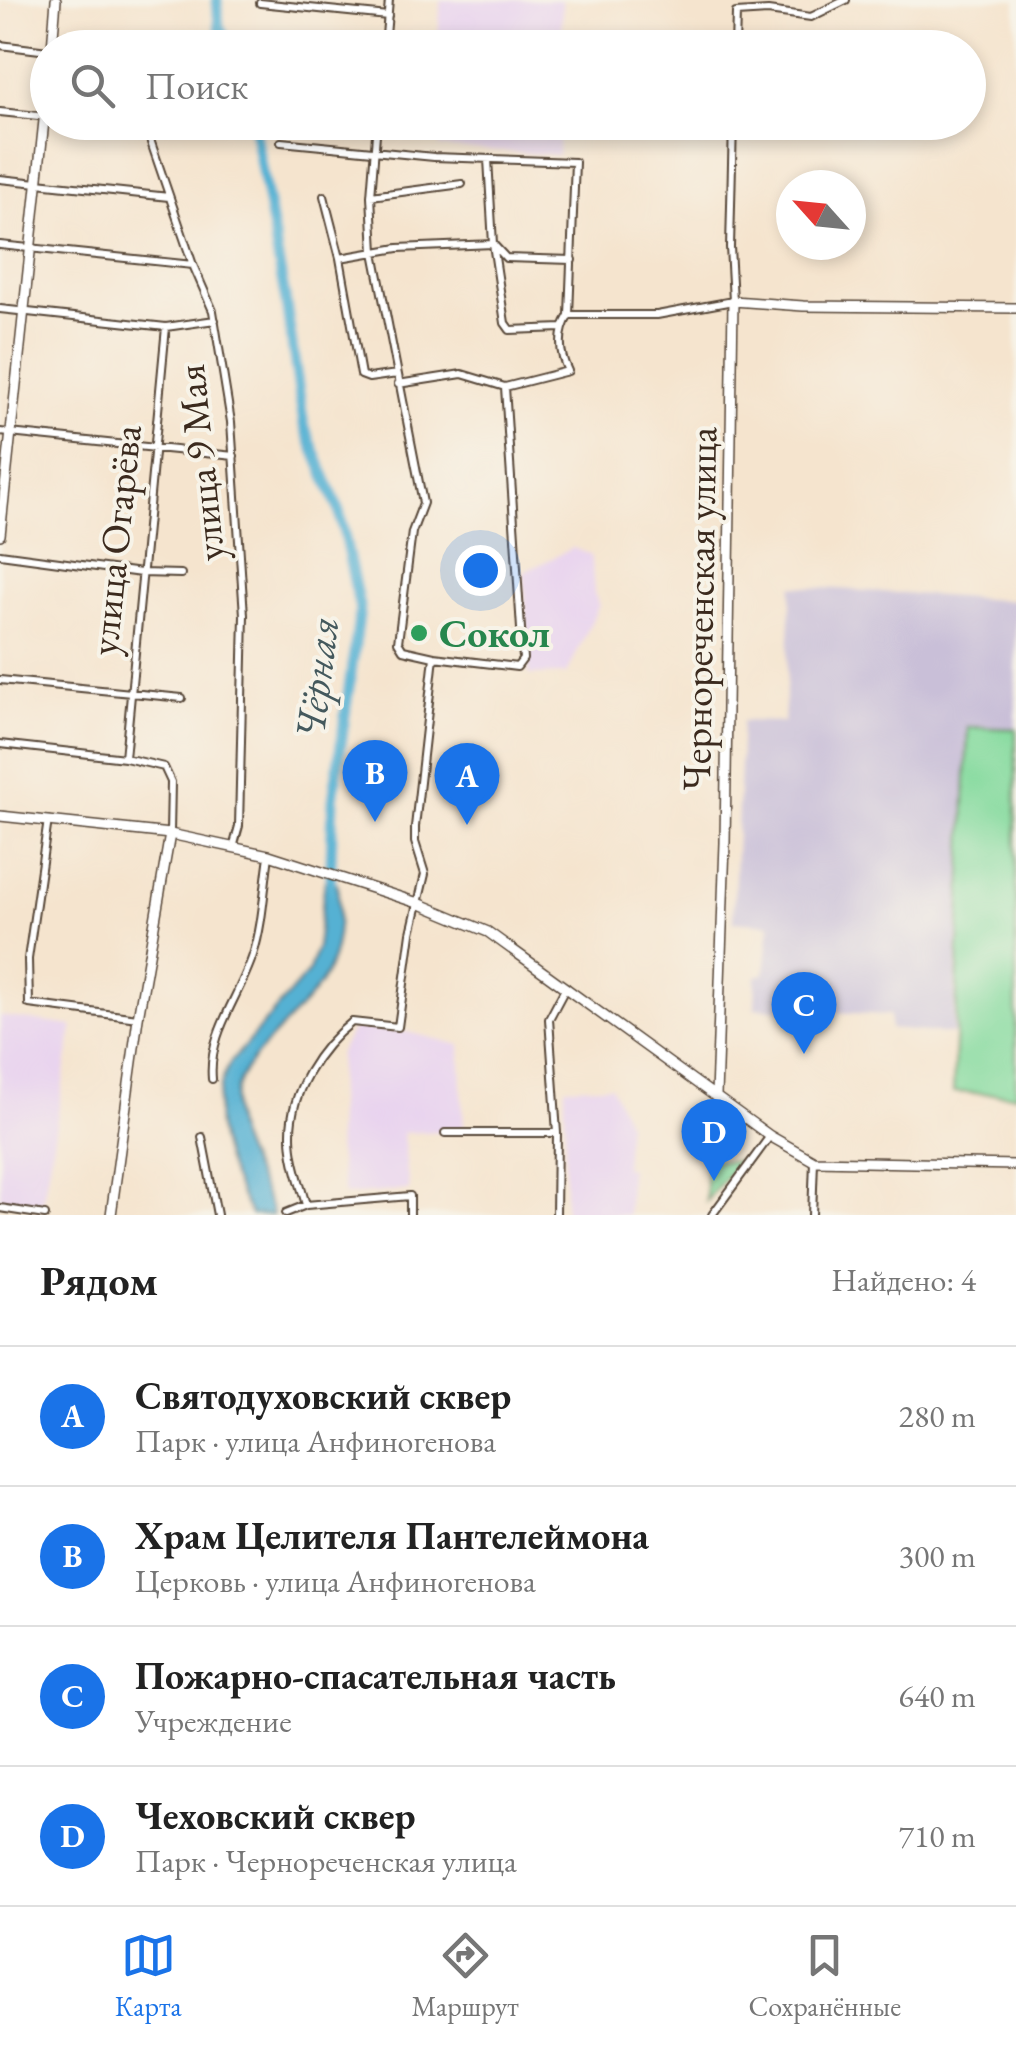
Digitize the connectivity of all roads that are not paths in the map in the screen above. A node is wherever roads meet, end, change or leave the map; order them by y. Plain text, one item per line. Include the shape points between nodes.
1 (56, 0) edge
2 (390, 0) edge
3 (846, 0) edge
4 (260, 3) dead end
5 (388, 16) junction
6 (52, 30) edge
7 (387, 30) edge
8 (736, 30) edge
9 (0, 46) edge
10 (30, 48) edge
11 (0, 112) edge
12 (30, 115) edge
13 (43, 140) edge
14 (149, 140) edge
15 (375, 140) edge
16 (733, 140) edge
17 (281, 142) dead end
18 (373, 151) junction
19 (488, 159) junction
20 (0, 179) edge
21 (38, 183) junction
22 (462, 184) dead end
23 (324, 196) dead end
24 (371, 196) junction
25 (169, 197) junction
26 (493, 244) junction
27 (0, 246) edge
28 (30, 249) junction
29 (374, 252) junction
30 (340, 258) junction
31 (506, 258) junction
32 (572, 260) junction
33 (193, 265) junction
34 (498, 273) junction
35 (733, 301) junction
36 (1016, 308) edge
37 (0, 310) edge
38 (23, 312) junction
39 (569, 315) junction
40 (215, 320) junction
41 (166, 326) junction
42 (562, 328) junction
43 (397, 379) junction
44 (506, 388) junction
45 (5, 432) edge
46 (154, 450) junction
47 (234, 456) junction
48 (0, 534) edge
49 (0, 554) edge
50 (141, 572) junction
51 (181, 574) dead end
52 (434, 658) junction
53 (0, 680) edge
54 (131, 693) junction
55 (182, 698) dead end
56 (0, 744) edge
57 (126, 758) junction
58 (0, 816) edge
59 (48, 820) junction
60 (170, 834) junction
61 (233, 848) junction
62 (270, 856) junction
63 (418, 903) junction
64 (566, 987) junction
65 (138, 1018) junction
66 (212, 1079) dead end
67 (716, 1096) junction
68 (445, 1133) dead end
69 (557, 1134) junction
70 (770, 1136) junction
71 (202, 1137) dead end
72 (814, 1161) junction
73 (1016, 1166) edge
74 (306, 1205) junction
75 (0, 1208) edge
76 (286, 1214) edge
77 (45, 1215) edge
78 (112, 1215) edge
79 (217, 1215) edge
80 (410, 1215) edge
81 (556, 1215) edge
82 (712, 1215) edge
83 (812, 1215) edge

1 - 6 main road
2 - 5 street
3 - 8 street via 811,18 736,12
4 - 5 street
5 - 7 street
9 - 10 street
11 - 12 street
13 - 21 main road
14 - 25 street, улица 9 Мая
15 - 18 street
16 - 35 street, Чернореченская улица
17 - 18 street
18 - 19 street
18 - 24 street
19 - 26 street
19 - 32 street via 576,162
20 - 21 street
21 - 25 street
21 - 28 main road
22 - 24 street
23 - 30 street
24 - 29 street
25 - 33 street, улица 9 Мая
26 - 29 street
26 - 31 street
26 - 34 street
27 - 28 street
28 - 33 street
28 - 38 main road
29 - 30 street
29 - 43 street
30 - 43 street via 361,375
31 - 32 street
31 - 34 street
32 - 39 street
33 - 40 street, улица 9 Мая
34 - 42 street via 510,330
35 - 36 main road
35 - 39 street via 657,315
35 - 67 main road, Чернореченская улица
37 - 38 street
38 - 41 street
38 - 45 main road
39 - 42 street
40 - 41 street
40 - 47 street, улица 9 Мая
41 - 46 street, улица Огарёва
42 - 44 street via 568,371
43 - 44 street via 462,374
43 - 52 street via 423,503 412,532 398,642 403,650
44 - 52 street via 522,660 517,668
45 - 46 street
45 - 48 main road
46 - 47 street
46 - 50 street, улица Огарёва
47 - 61 street, улица 9 Мая via 244,614
49 - 50 street
50 - 51 street
50 - 54 street, улица Огарёва
52 - 63 street via 415,823 425,874
53 - 54 street
54 - 55 street
54 - 57 street, улица Огарёва
56 - 57 street
57 - 60 street via 164,767 171,782
58 - 59 main road
59 - 60 main road
59 - 65 street via 28,959 29,1004
60 - 61 main road
60 - 65 main road
61 - 62 main road
62 - 63 main road
62 - 66 street via 254,953 210,1058
63 - 64 main road via 488,932
63 - 74 street via 398,1027 352,1022 298,1095 290,1135
64 - 67 main road
64 - 69 street via 549,1020
65 - 78 main road
67 - 70 main road
68 - 69 street
69 - 81 street
70 - 72 main road
70 - 82 street
71 - 79 street
72 - 73 main road
72 - 83 street
74 - 76 street
74 - 80 street via 410,1196
75 - 77 street

